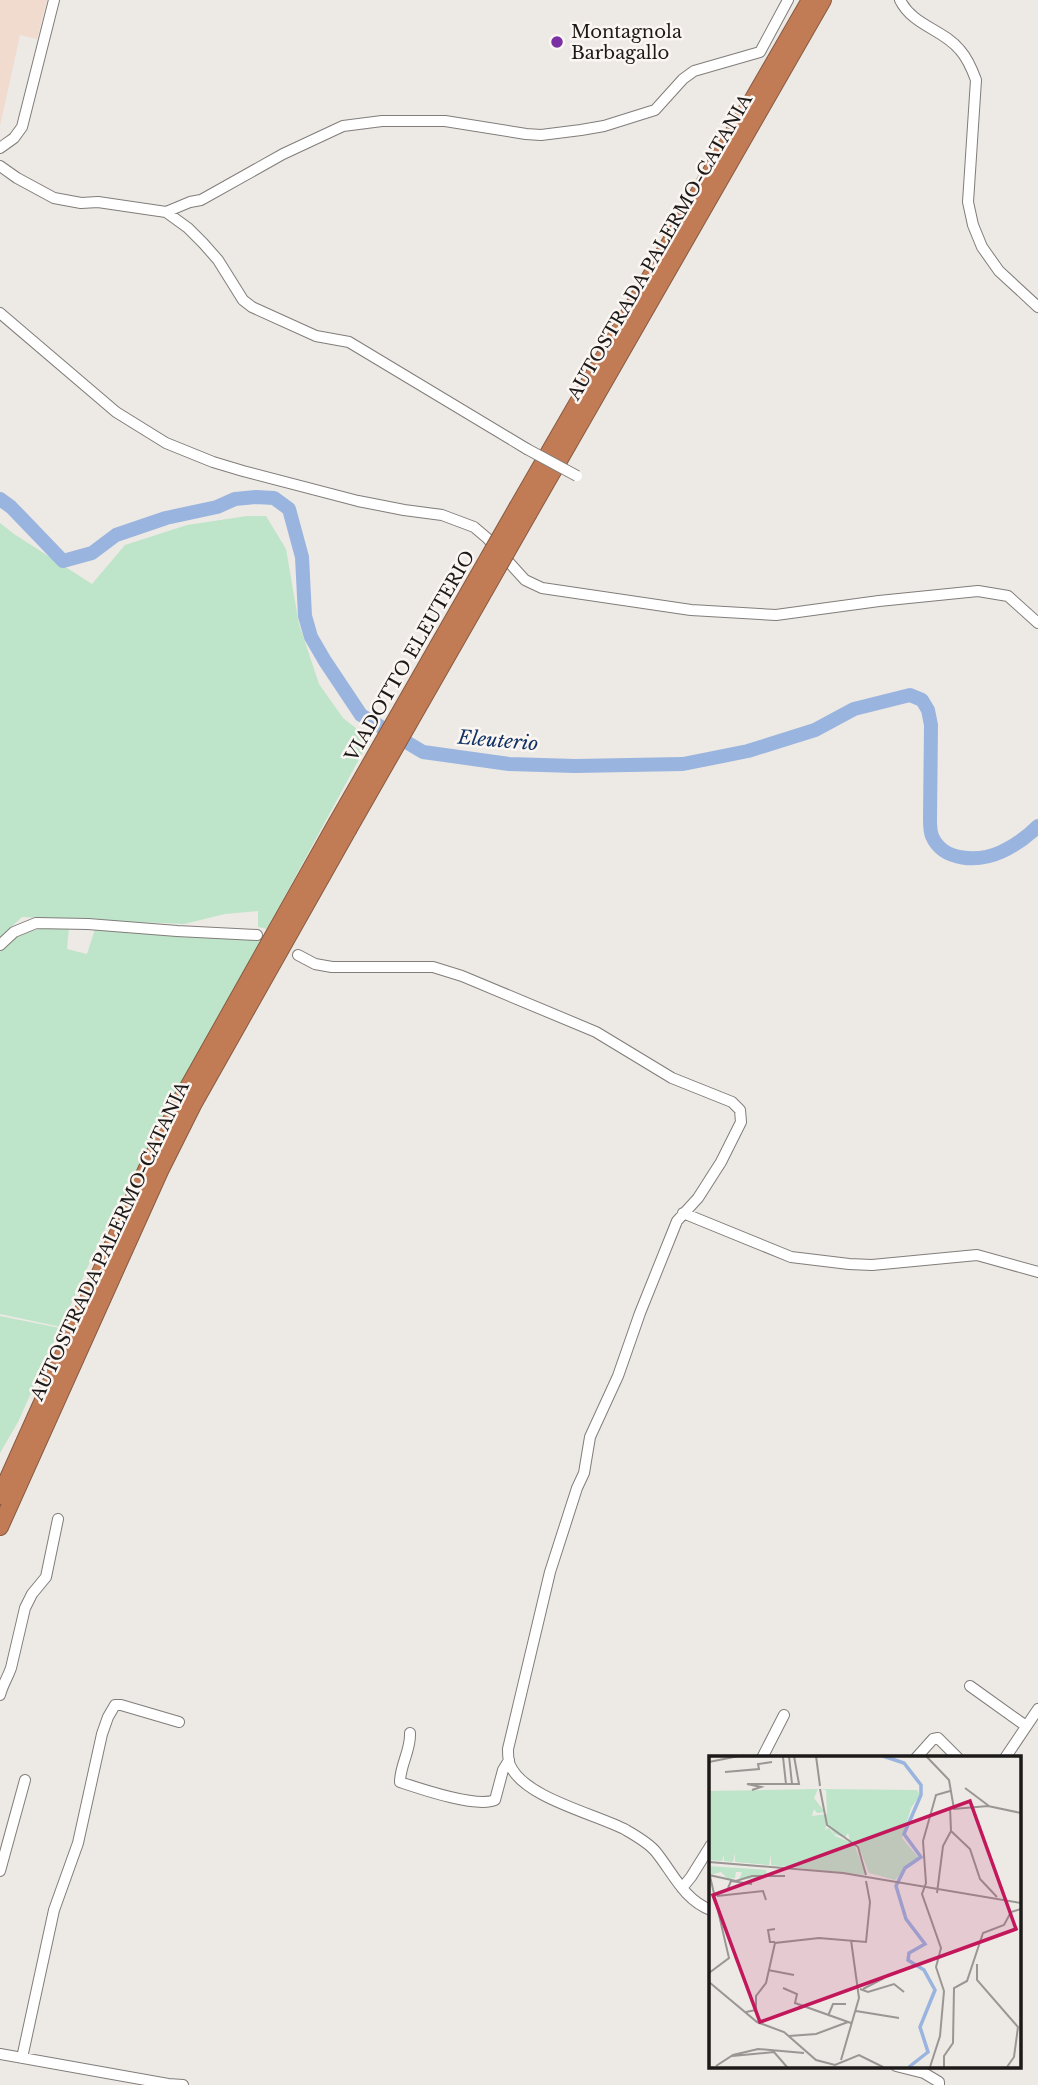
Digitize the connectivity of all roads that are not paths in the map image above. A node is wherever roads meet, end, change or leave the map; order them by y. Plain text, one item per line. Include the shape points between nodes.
1 (54, 0) edge
2 (788, 0) edge
3 (810, 0) edge
4 (823, 0) edge
5 (900, 0) edge
6 (0, 148) edge
7 (0, 166) edge
8 (166, 212) junction
9 (1038, 307) edge
10 (0, 313) edge
11 (577, 476) dead end
12 (523, 510) junction
13 (1038, 623) edge
14 (342, 827) junction
15 (257, 934) dead end
16 (0, 945) edge
17 (298, 955) dead end
18 (683, 1213) junction
19 (1038, 1272) edge
20 (0, 1496) edge
21 (58, 1519) dead end
22 (0, 1527) edge
23 (970, 1686) dead end
24 (0, 1695) edge
25 (1038, 1709) edge
26 (784, 1715) dead end
27 (183, 1723) dead end
28 (1026, 1726) junction
29 (410, 1732) dead end
30 (763, 1756) edge
31 (918, 1756) edge
32 (956, 1756) edge
33 (1006, 1756) edge
34 (509, 1760) junction
35 (25, 1780) dead end
36 (709, 1848) edge
37 (0, 1871) edge
38 (682, 1888) junction
39 (709, 1909) edge
40 (0, 2054) edge
41 (22, 2057) junction
42 (904, 2068) edge
43 (183, 2085) edge
44 (939, 2085) edge

1 - 6 street via 22,127
2 - 8 street via 760,52 694,71 655,110 604,126 541,135 445,121 343,126 201,200
3 - 12 highway, AUTOSTRADA PALERMO-CATANIA
4 - 12 highway, AUTOSTRADA PALERMO-CATANIA
5 - 9 street via 922,24 959,48 970,63 976,79 968,202 973,226 999,271
7 - 8 street via 54,198
8 - 11 street, bridge via 203,243 243,300 253,307 316,336 349,342
10 - 13 street via 116,412 166,443 243,471 358,501 442,515 474,527 525,580 542,588 691,610 776,615 978,591 1008,596
12 - 14 highway, VIADOTTO ELEUTERIO, bridge
14 - 20 highway, AUTOSTRADA PALERMO-CATANIA via 182,1098
14 - 22 highway, AUTOSTRADA PALERMO-CATANIA via 160,1171
15 - 16 street via 36,923 14,932
17 - 18 street via 332,967 433,967 450,972 587,1028 672,1078 732,1102 740,1110 741,1122 698,1198
18 - 19 street via 791,1257 872,1265 977,1255
18 - 34 street via 590,1437 584,1473 550,1572
21 - 24 street via 46,1577 25,1608
23 - 28 street
25 - 28 street
26 - 30 street
27 - 41 street via 121,1705 115,1705 108,1717 78,1843 54,1910
28 - 33 street
29 - 34 street via 400,1782 432,1792 475,1801 495,1800
31 - 32 street via 938,1738
34 - 38 street via 528,1785 623,1828 655,1850
35 - 37 street
36 - 38 street
38 - 39 street
40 - 41 street
41 - 43 street
42 - 44 street via 924,2073

